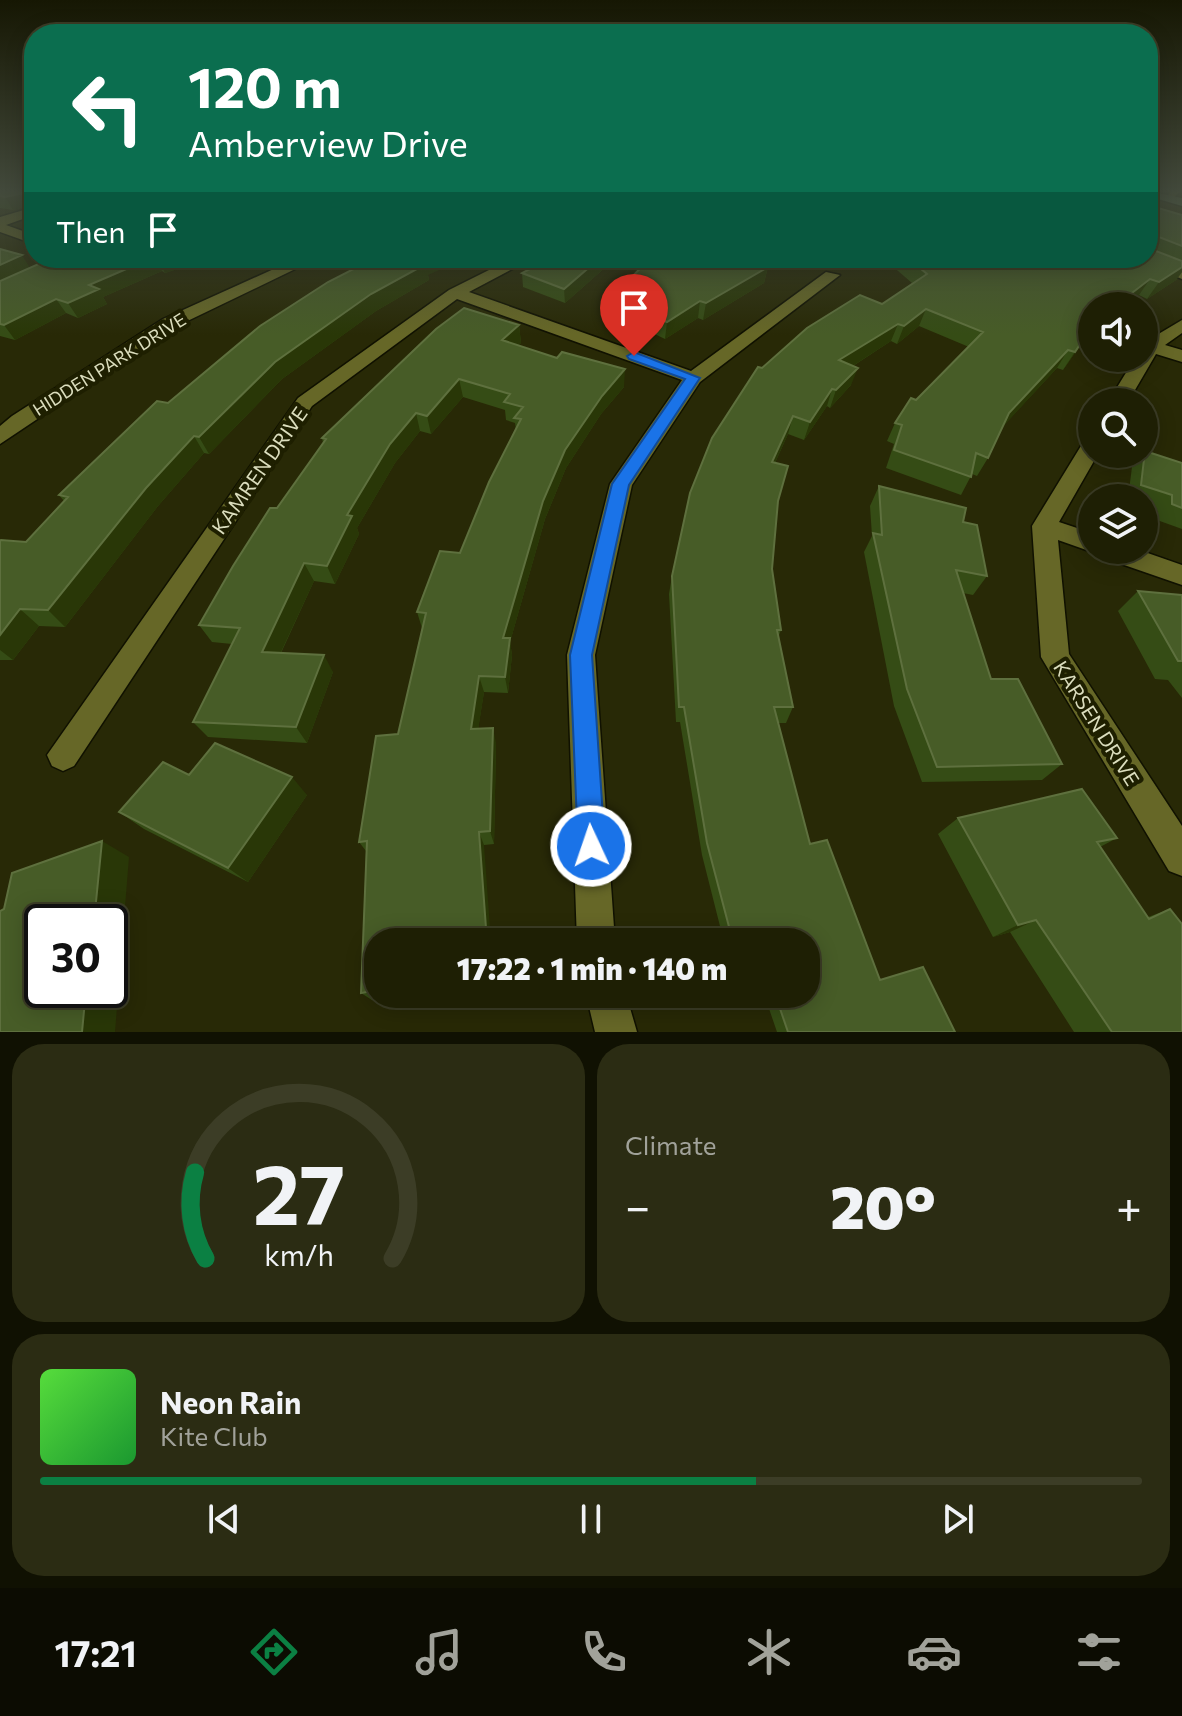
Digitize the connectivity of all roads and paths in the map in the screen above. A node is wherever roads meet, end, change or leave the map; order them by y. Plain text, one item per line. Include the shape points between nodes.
1 (1158, 265) edge
2 (54, 268) edge
3 (288, 268) edge
4 (505, 268) edge
5 (1182, 274) edge
6 (832, 275) dead end
7 (0, 293) edge
8 (455, 293) junction
9 (1182, 325) edge
10 (1158, 341) edge
11 (1158, 348) edge
12 (1182, 356) edge
13 (693, 378) junction
14 (0, 437) edge
15 (1079, 468) edge
16 (1044, 526) junction
17 (1078, 538) edge
18 (1150, 564) edge
19 (1182, 575) edge
20 (63, 755) dead end
21 (1182, 858) edge
22 (595, 928) edge
23 (610, 1008) edge
24 (616, 1032) edge

1 - 5 street
2 - 7 street
3 - 14 street, HIDDEN PARK DRIVE via 169,323
4 - 8 street, KAMREN DRIVE
6 - 13 street
8 - 13 street
8 - 20 street, KAMREN DRIVE via 305,402
9 - 10 street
11 - 12 street
13 - 22 street via 621,484 581,655
15 - 16 street
16 - 17 street
16 - 21 street, KARSEN DRIVE via 1055,657
18 - 19 street
23 - 24 street

